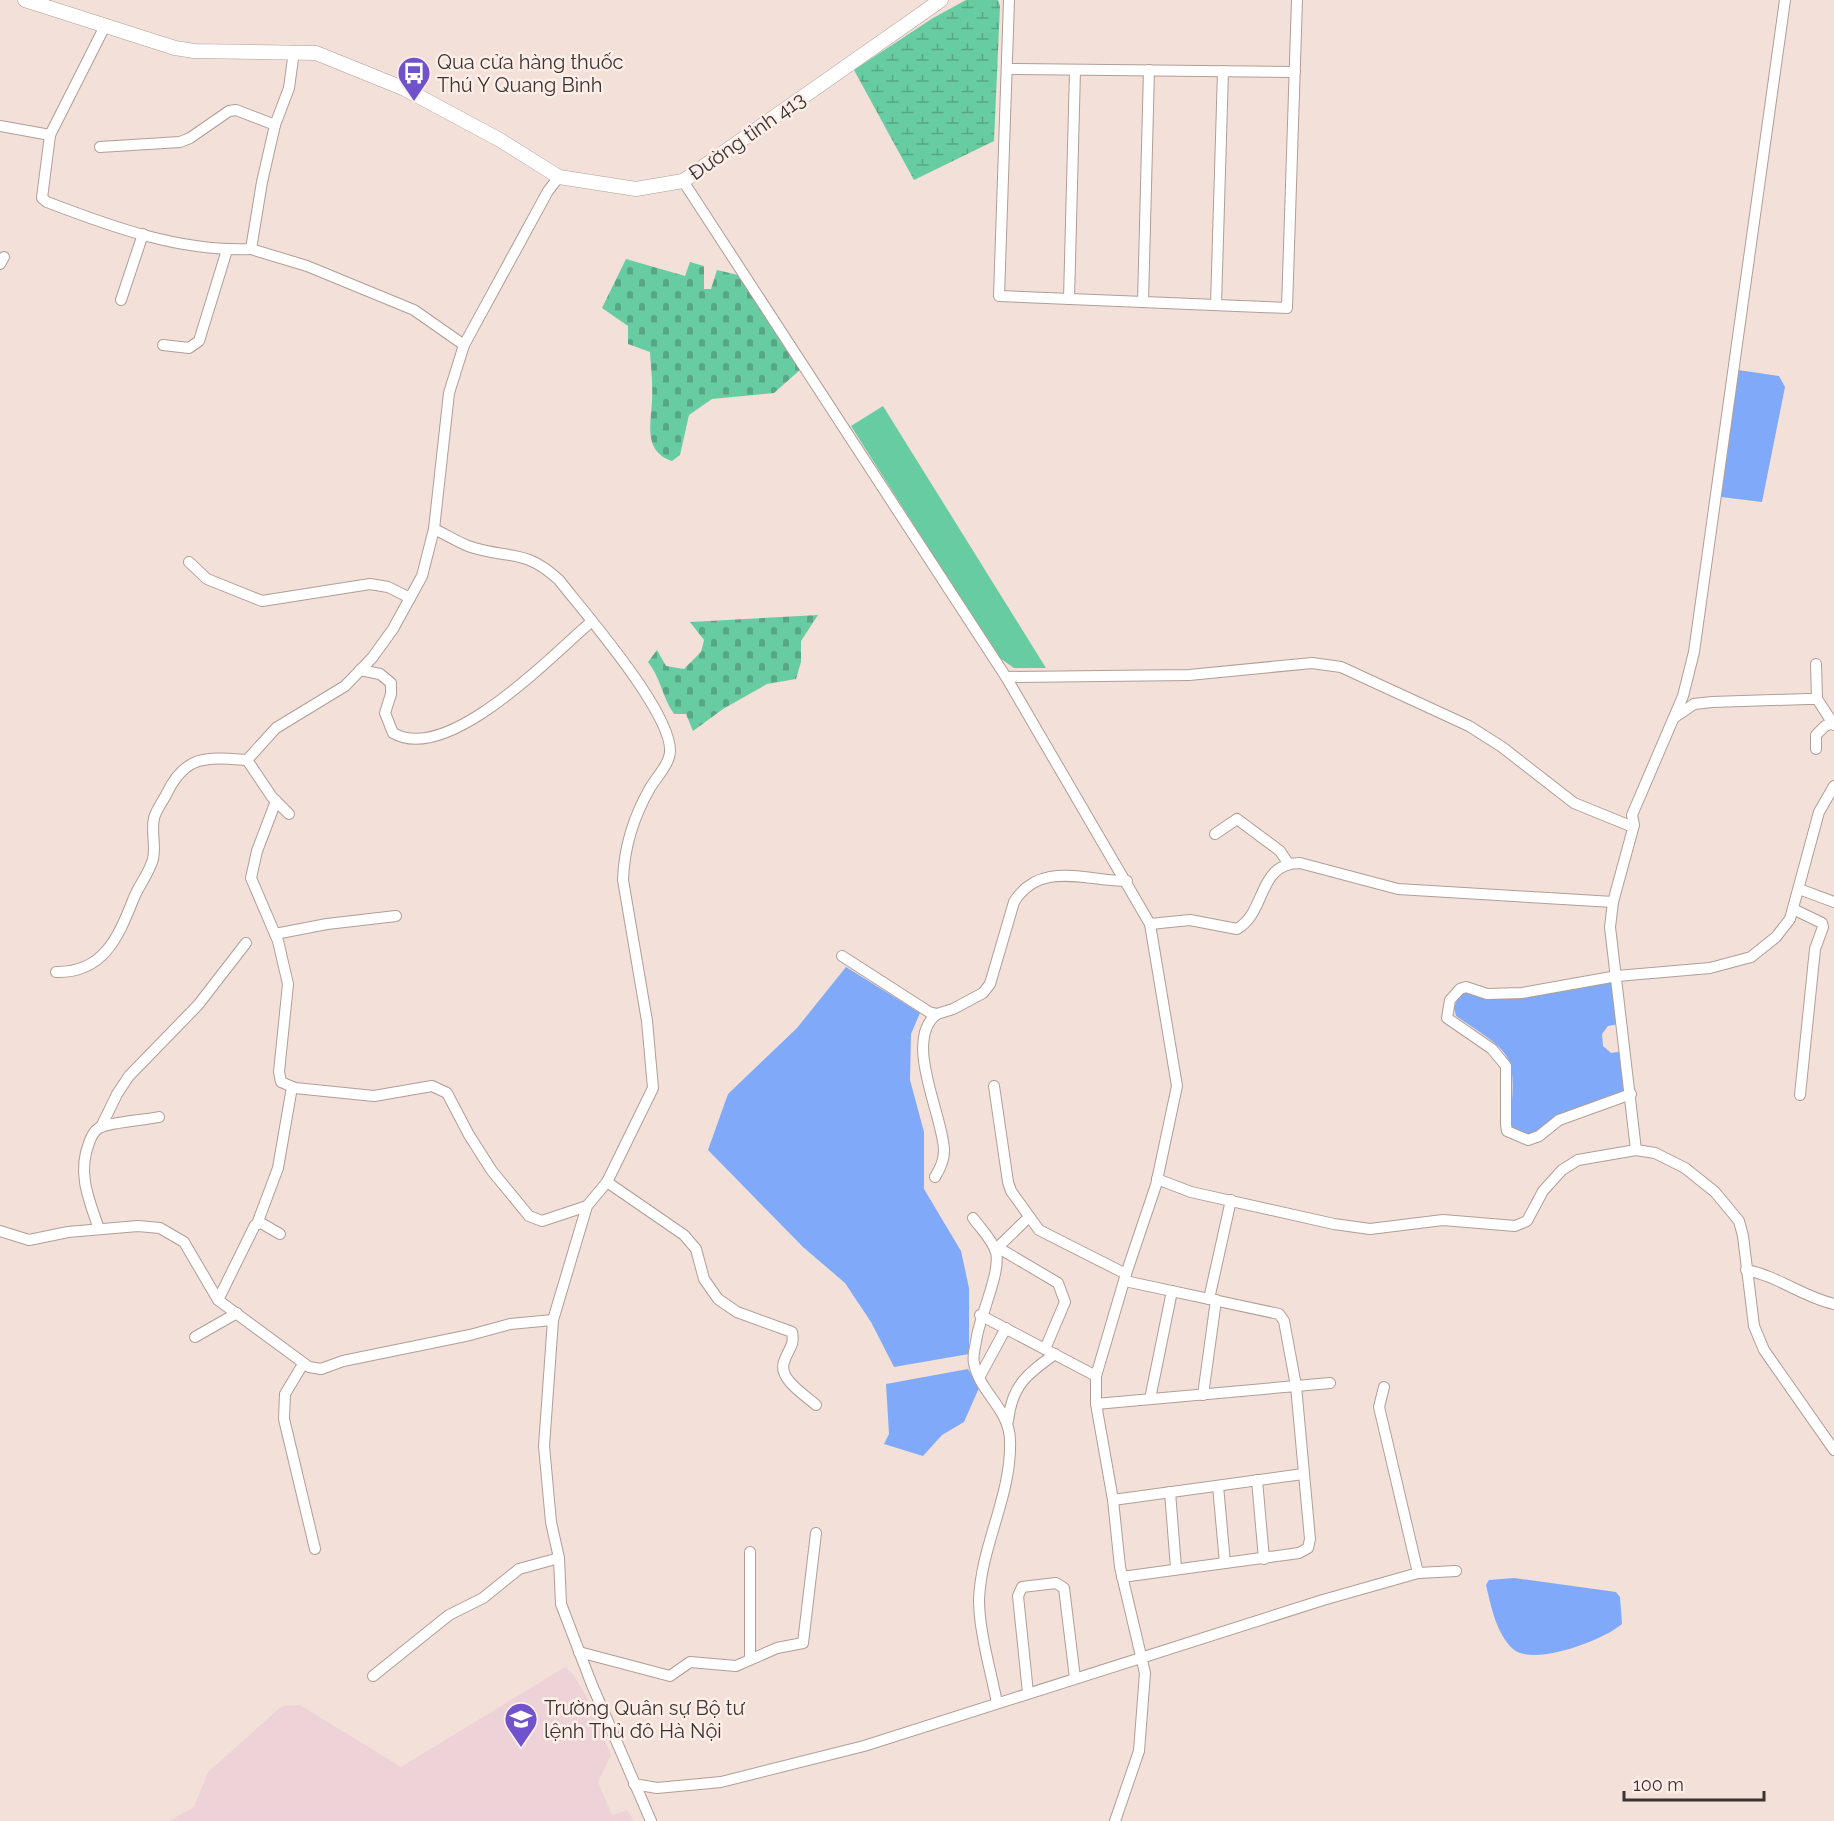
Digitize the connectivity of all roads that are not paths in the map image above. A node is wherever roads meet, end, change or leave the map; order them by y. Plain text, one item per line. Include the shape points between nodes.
1 (25, 0) edge
2 (941, 0) edge
3 (1009, 0) edge
4 (1297, 0) edge
5 (1785, 0) edge
6 (105, 26) junction
7 (294, 51) junction
8 (1006, 69) junction
9 (1075, 70) junction
10 (1149, 70) junction
11 (1223, 71) junction
12 (1295, 72) junction
13 (275, 125) junction
14 (0, 126) edge
15 (50, 135) junction
16 (100, 147) dead end
17 (559, 177) junction
18 (683, 180) junction
19 (143, 234) junction
20 (251, 249) junction
21 (226, 250) junction
22 (1070, 299) junction
23 (121, 300) dead end
24 (1143, 302) junction
25 (1216, 305) junction
26 (163, 345) dead end
27 (464, 345) junction
28 (434, 529) junction
29 (189, 562) dead end
30 (410, 598) junction
31 (591, 622) junction
32 (1816, 664) dead end
33 (360, 669) junction
34 (1006, 677) junction
35 (1825, 704) edge
36 (1673, 719) junction
37 (1834, 724) edge
38 (1816, 749) dead end
39 (247, 760) junction
40 (1834, 786) edge
41 (276, 801) junction
42 (290, 814) dead end
43 (1634, 827) junction
44 (1215, 834) dead end
45 (1288, 863) junction
46 (1127, 881) junction
47 (1799, 889) junction
48 (1612, 902) junction
49 (1834, 903) edge
50 (1793, 909) junction
51 (396, 916) dead end
52 (1150, 924) junction
53 (275, 934) junction
54 (246, 943) dead end
55 (842, 956) dead end
56 (56, 972) dead end
57 (1617, 976) junction
58 (937, 1014) junction
59 (994, 1086) dead end
60 (292, 1087) junction
61 (1631, 1094) junction
62 (1800, 1095) dead end
63 (159, 1117) dead end
64 (101, 1127) junction
65 (1636, 1149) junction
66 (935, 1178) dead end
67 (1157, 1179) junction
68 (607, 1182) junction
69 (1231, 1200) junction
70 (587, 1206) junction
71 (1029, 1217) junction
72 (973, 1218) dead end
73 (257, 1224) junction
74 (99, 1229) junction
75 (0, 1231) edge
76 (280, 1234) dead end
77 (996, 1248) junction
78 (1746, 1270) junction
79 (1125, 1277) junction
80 (1172, 1291) junction
81 (218, 1300) junction
82 (1212, 1300) junction
83 (1834, 1304) edge
84 (237, 1313) junction
85 (980, 1315) junction
86 (553, 1320) junction
87 (1006, 1328) junction
88 (195, 1337) dead end
89 (1050, 1351) junction
90 (303, 1364) junction
91 (980, 1376) junction
92 (1096, 1376) junction
93 (1330, 1383) dead end
94 (1296, 1386) junction
95 (1384, 1387) dead end
96 (1203, 1395) junction
97 (1150, 1400) junction
98 (1096, 1404) junction
99 (816, 1405) dead end
100 (1008, 1424) junction
101 (1834, 1450) edge
102 (1303, 1474) junction
103 (1257, 1480) junction
104 (1218, 1486) junction
105 (1170, 1492) junction
106 (1113, 1500) junction
107 (816, 1533) dead end
108 (315, 1549) dead end
109 (750, 1552) dead end
110 (559, 1558) junction
111 (1264, 1559) junction
112 (1225, 1563) junction
113 (1176, 1569) junction
114 (1456, 1571) dead end
115 (1418, 1573) junction
116 (1122, 1577) junction
117 (579, 1652) junction
118 (1143, 1657) junction
119 (750, 1659) junction
120 (373, 1676) dead end
121 (1075, 1678) junction
122 (1028, 1693) junction
123 (997, 1703) junction
124 (634, 1784) junction
125 (651, 1821) edge
126 (1115, 1821) edge

1 - 6 main road, Đường tỉnh 413
2 - 18 main road, Đường tỉnh 413
3 - 8 street
4 - 12 street
5 - 36 street via 1694,652
6 - 7 main road, Đường tỉnh 413 via 194,51
6 - 15 street
7 - 13 street via 289,88
7 - 17 main road, Đường tỉnh 413 via 316,53 405,89 501,140
8 - 9 street
8 - 22 street via 999,296
9 - 10 street
9 - 22 street
10 - 11 street
10 - 24 street
11 - 12 street
11 - 25 street
12 - 25 street via 1287,308
13 - 16 street via 236,110 180,142
13 - 20 street
14 - 15 street
15 - 19 street via 42,198 118,229
17 - 18 main road, Đường tỉnh 413 via 636,189
17 - 27 street via 548,190
18 - 34 street
19 - 21 street
19 - 23 street
20 - 21 street
20 - 27 street via 307,266 414,310
21 - 26 street via 196,344 189,348
22 - 24 street
24 - 25 street
27 - 28 street via 449,393
28 - 30 street via 422,576
28 - 31 street via 469,546 531,558 559,580
29 - 30 street via 207,579 262,601 370,584 388,587
30 - 33 street via 393,629
31 - 33 street via 481,716 430,737 408,739 393,733 385,713 391,683 380,674
31 - 68 street via 634,675 663,721 670,756 649,790 624,858 623,880 647,1021 653,1088
32 - 35 street
33 - 39 street via 345,686 276,728
34 - 43 street via 1189,675 1312,663 1341,667 1469,726 1574,803
34 - 46 street
35 - 36 street via 1712,702 1694,704
35 - 37 street
36 - 43 street via 1632,816
37 - 38 street via 1816,735
39 - 41 street
39 - 56 street via 215,758 183,768 154,818 152,863 119,935 100,958 83,968
40 - 47 street via 1819,812
41 - 42 street
41 - 53 street via 256,850 251,878
43 - 48 street
44 - 45 street via 1237,819 1280,851
45 - 48 street via 1398,889
45 - 52 street via 1272,875 1253,911 1237,929 1190,920
46 - 52 street
46 - 58 street via 1057,874 1021,891 1014,902 990,984 972,1001
47 - 49 street
47 - 50 street
48 - 57 street via 1610,944
50 - 57 street via 1776,937 1740,962
50 - 62 street via 1823,927 1815,949
51 - 53 street
52 - 67 street via 1177,1086
53 - 60 street via 289,992 280,1077
54 - 64 street via 198,1005 129,1076
55 - 58 street
57 - 61 street
57 - 61 street via 1522,993 1487,994 1466,987 1454,994 1446,1013 1452,1022 1492,1048 1506,1066 1507,1131 1520,1138 1539,1136 1559,1120
58 - 66 street via 926,1029 924,1062 943,1138 944,1154
59 - 71 street via 1008,1182
60 - 70 street via 374,1096 432,1086 441,1089 451,1099 492,1171 529,1216 542,1221
60 - 73 street via 278,1168
61 - 65 street
63 - 64 street
64 - 74 street via 91,1138 83,1158 87,1193
65 - 69 street via 1578,1161 1562,1170 1543,1191 1527,1221 1515,1226 1443,1220 1370,1229
65 - 78 street via 1655,1153 1685,1168 1733,1211 1743,1236
67 - 69 street via 1191,1192
67 - 79 street
68 - 70 street
68 - 99 street via 684,1235 696,1249 704,1279 718,1299 738,1312 792,1332 794,1344 783,1363 783,1371
69 - 82 street
70 - 86 street
71 - 77 street
71 - 79 street via 1039,1230
72 - 77 street
73 - 76 street
73 - 81 street
74 - 75 street via 29,1240
74 - 81 street via 138,1226 170,1233 184,1242
77 - 85 street via 995,1270
77 - 89 street via 1058,1283 1065,1302
78 - 83 street via 1766,1274
78 - 101 street via 1755,1326 1764,1350
79 - 80 street
79 - 92 street
80 - 82 street
80 - 97 street
81 - 84 street
82 - 94 street via 1282,1317
82 - 96 street
84 - 88 street
84 - 90 street
85 - 87 street
85 - 91 street via 973,1362
86 - 90 street via 497,1326 321,1369
86 - 110 street via 544,1446 551,1522
87 - 89 street
87 - 91 street
89 - 92 street
89 - 100 street via 1015,1390
90 - 108 street via 285,1394 284,1419
91 - 100 street
92 - 98 street
93 - 94 street
94 - 96 street
94 - 102 street
95 - 115 street via 1379,1407
96 - 97 street
97 - 98 street
98 - 106 street
100 - 123 street via 1009,1468 979,1602
102 - 103 street
102 - 111 street via 1308,1548 1299,1554
103 - 104 street
103 - 111 street
104 - 105 street
104 - 112 street
105 - 106 street
105 - 113 street
106 - 116 street
107 - 119 street via 803,1643
109 - 119 street
110 - 117 street via 561,1604
110 - 120 street via 519,1569 483,1598 448,1615
111 - 112 street
112 - 113 street
113 - 116 street
114 - 115 street
115 - 118 street
116 - 118 street
117 - 119 street via 670,1676 690,1662 729,1668
117 - 124 street
118 - 121 street
118 - 126 street via 1139,1751
121 - 122 street
121 - 122 street via 1064,1588 1056,1583 1022,1587 1018,1596
122 - 123 street
123 - 124 street via 864,1746 721,1782 657,1788
124 - 125 street

